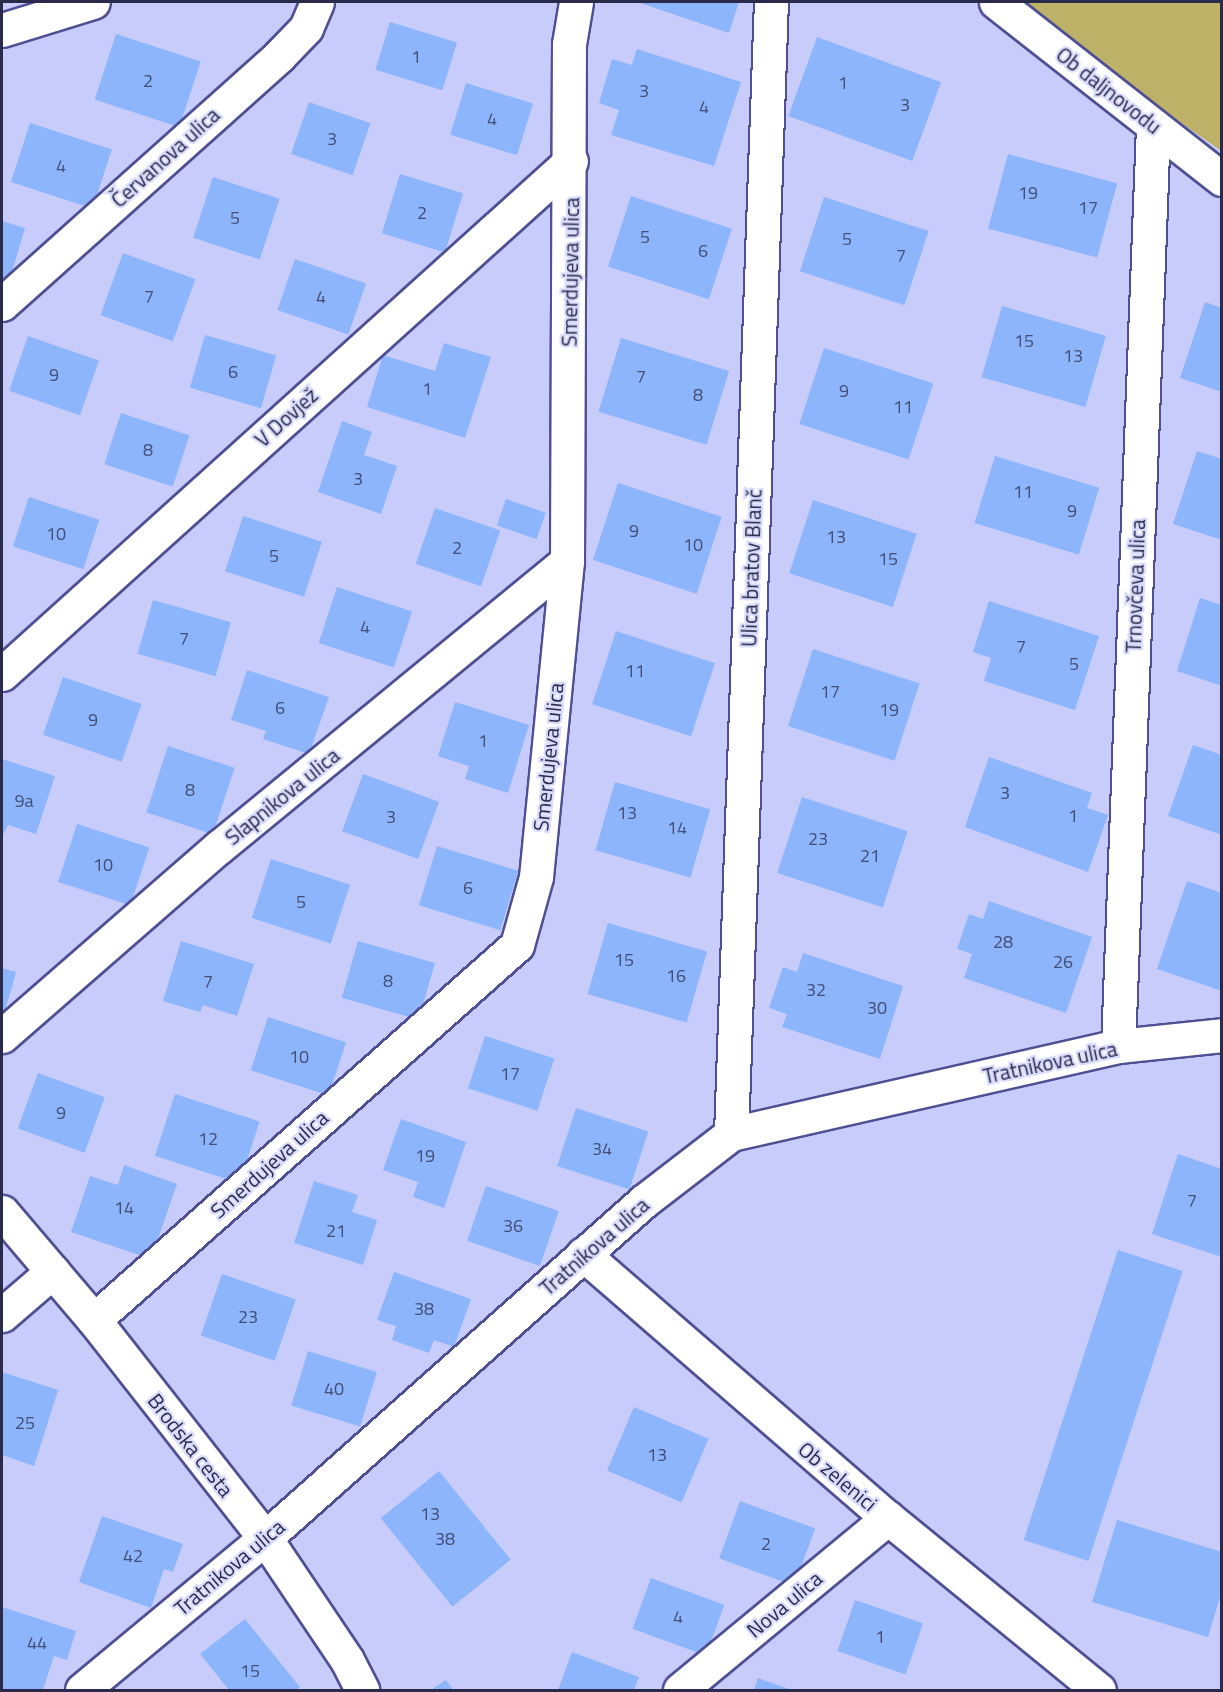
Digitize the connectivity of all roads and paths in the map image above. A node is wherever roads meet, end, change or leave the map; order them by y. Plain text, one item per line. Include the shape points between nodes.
1 (93, 2) edge
2 (317, 2) edge
3 (576, 2) edge
4 (771, 2) edge
5 (996, 2) edge
6 (2, 30) edge
7 (1153, 126) junction
8 (571, 161) junction
9 (1221, 178) edge
10 (2, 304) edge
11 (567, 561) junction
12 (2, 674) edge
13 (1221, 1035) edge
14 (2, 1036) edge
15 (1118, 1046) junction
16 (731, 1134) junction
17 (2, 1212) edge
18 (583, 1254) junction
19 (53, 1271) junction
20 (2, 1315) edge
21 (94, 1320) junction
22 (888, 1518) junction
23 (265, 1538) junction
24 (82, 1690) edge
25 (362, 1690) edge
26 (680, 1690) edge
27 (1099, 1690) edge

1 - 6 street
2 - 10 street, Červanova ulica via 306,28 279,56
3 - 8 street, Smerdujeva ulica via 569,44
4 - 16 street, Ulica bratov Blanč
5 - 7 street, Ob daljnovodu
7 - 9 street, Ob daljnovodu
7 - 15 street, Trnovčeva ulica
8 - 11 street, Smerdujeva ulica
8 - 12 street, V Dovjež
11 - 14 street, Slapnikova ulica via 219,848
11 - 21 street, Smerdujeva ulica via 536,877 517,945
13 - 15 street, Tratnikova ulica
15 - 16 street, Tratnikova ulica
16 - 18 street, Tratnikova ulica
17 - 19 street, Brodska cesta
18 - 22 street, Ob zelenici
18 - 23 street, Tratnikova ulica
19 - 20 street
19 - 21 street, Brodska cesta
21 - 23 street, Brodska cesta
22 - 26 street, Nova ulica
22 - 27 street, Ob zelenici
23 - 24 street, Tratnikova ulica
23 - 25 street, Brodska cesta via 347,1660

